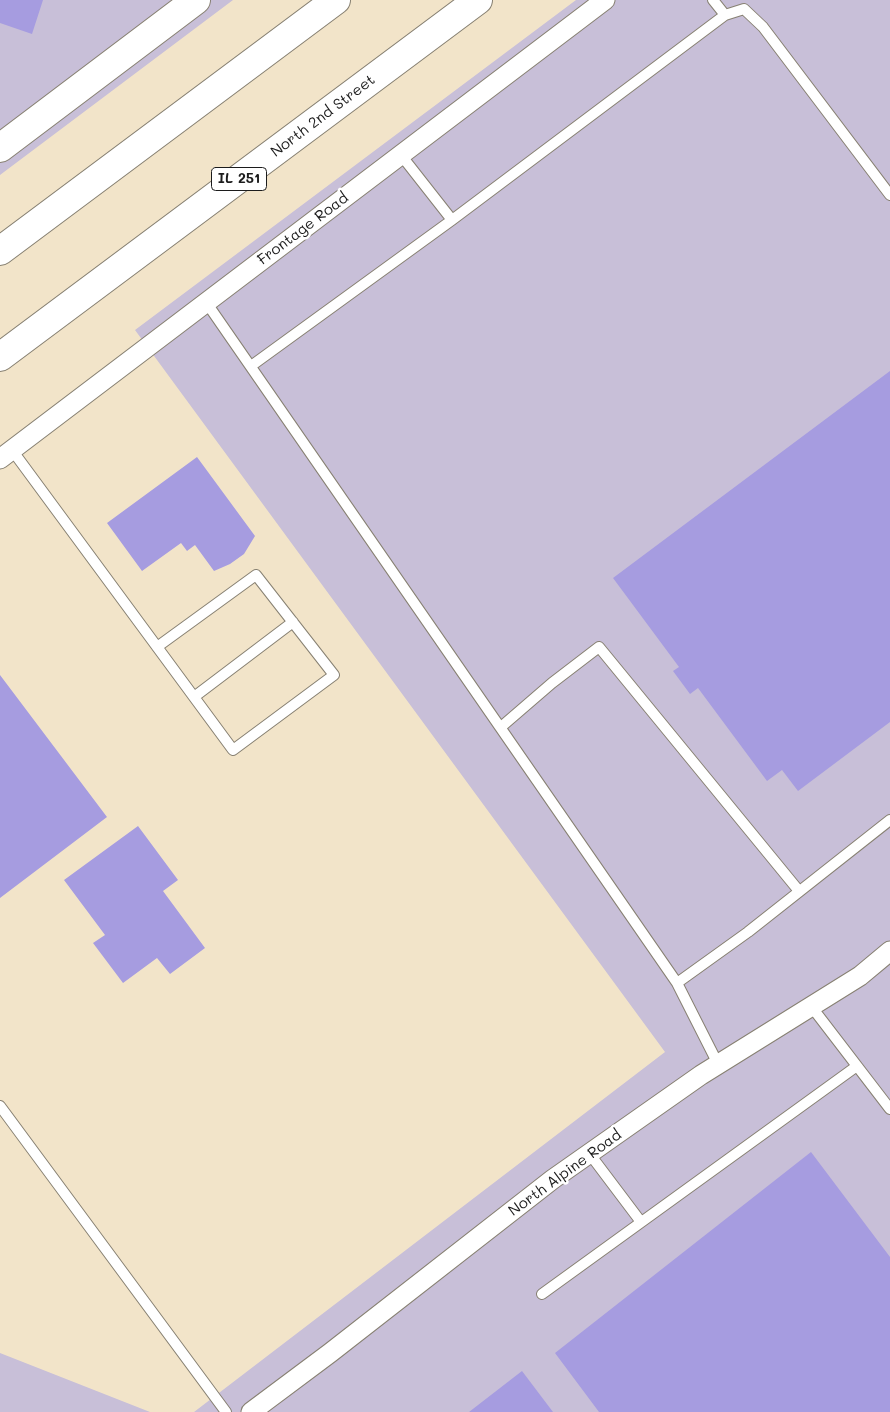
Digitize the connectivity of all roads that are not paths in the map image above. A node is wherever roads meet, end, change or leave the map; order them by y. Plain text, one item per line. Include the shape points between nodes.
1 (194, 0) edge
2 (336, 0) edge
3 (478, 0) edge
4 (605, 0) edge
5 (713, 0) edge
6 (725, 15) junction
7 (0, 148) edge
8 (401, 155) junction
9 (890, 195) edge
10 (452, 220) junction
11 (0, 251) edge
12 (206, 302) junction
13 (0, 358) edge
14 (251, 366) junction
15 (6, 454) edge
16 (293, 622) junction
17 (157, 647) junction
18 (194, 697) junction
19 (501, 727) junction
20 (890, 820) edge
21 (799, 892) junction
22 (890, 951) edge
23 (677, 983) junction
24 (811, 1006) junction
25 (718, 1064) junction
26 (857, 1066) junction
27 (0, 1106) edge
28 (890, 1109) edge
29 (589, 1153) junction
30 (641, 1222) junction
31 (542, 1294) dead end
32 (226, 1412) edge
33 (252, 1412) edge

1 - 7 main road
2 - 11 main road
3 - 13 main road, North 2nd Street / IL 251
4 - 8 street, Frontage Road
5 - 6 lane
6 - 9 lane via 744,9 763,27
6 - 10 lane
8 - 10 lane
8 - 12 street, Frontage Road
10 - 14 lane
12 - 14 lane
12 - 15 street, Frontage Road
14 - 19 lane
15 - 17 lane
16 - 17 lane via 256,575
16 - 18 lane
16 - 18 lane via 334,675 233,750
17 - 18 lane
19 - 21 lane via 599,647
19 - 23 lane
20 - 21 lane
21 - 23 lane
22 - 24 street, North Alpine Road via 860,976
23 - 25 lane
24 - 25 street, North Alpine Road
24 - 26 lane
25 - 29 street, North Alpine Road
26 - 28 lane
26 - 30 lane
27 - 32 lane
29 - 30 lane
29 - 33 street, North Alpine Road
30 - 31 lane

